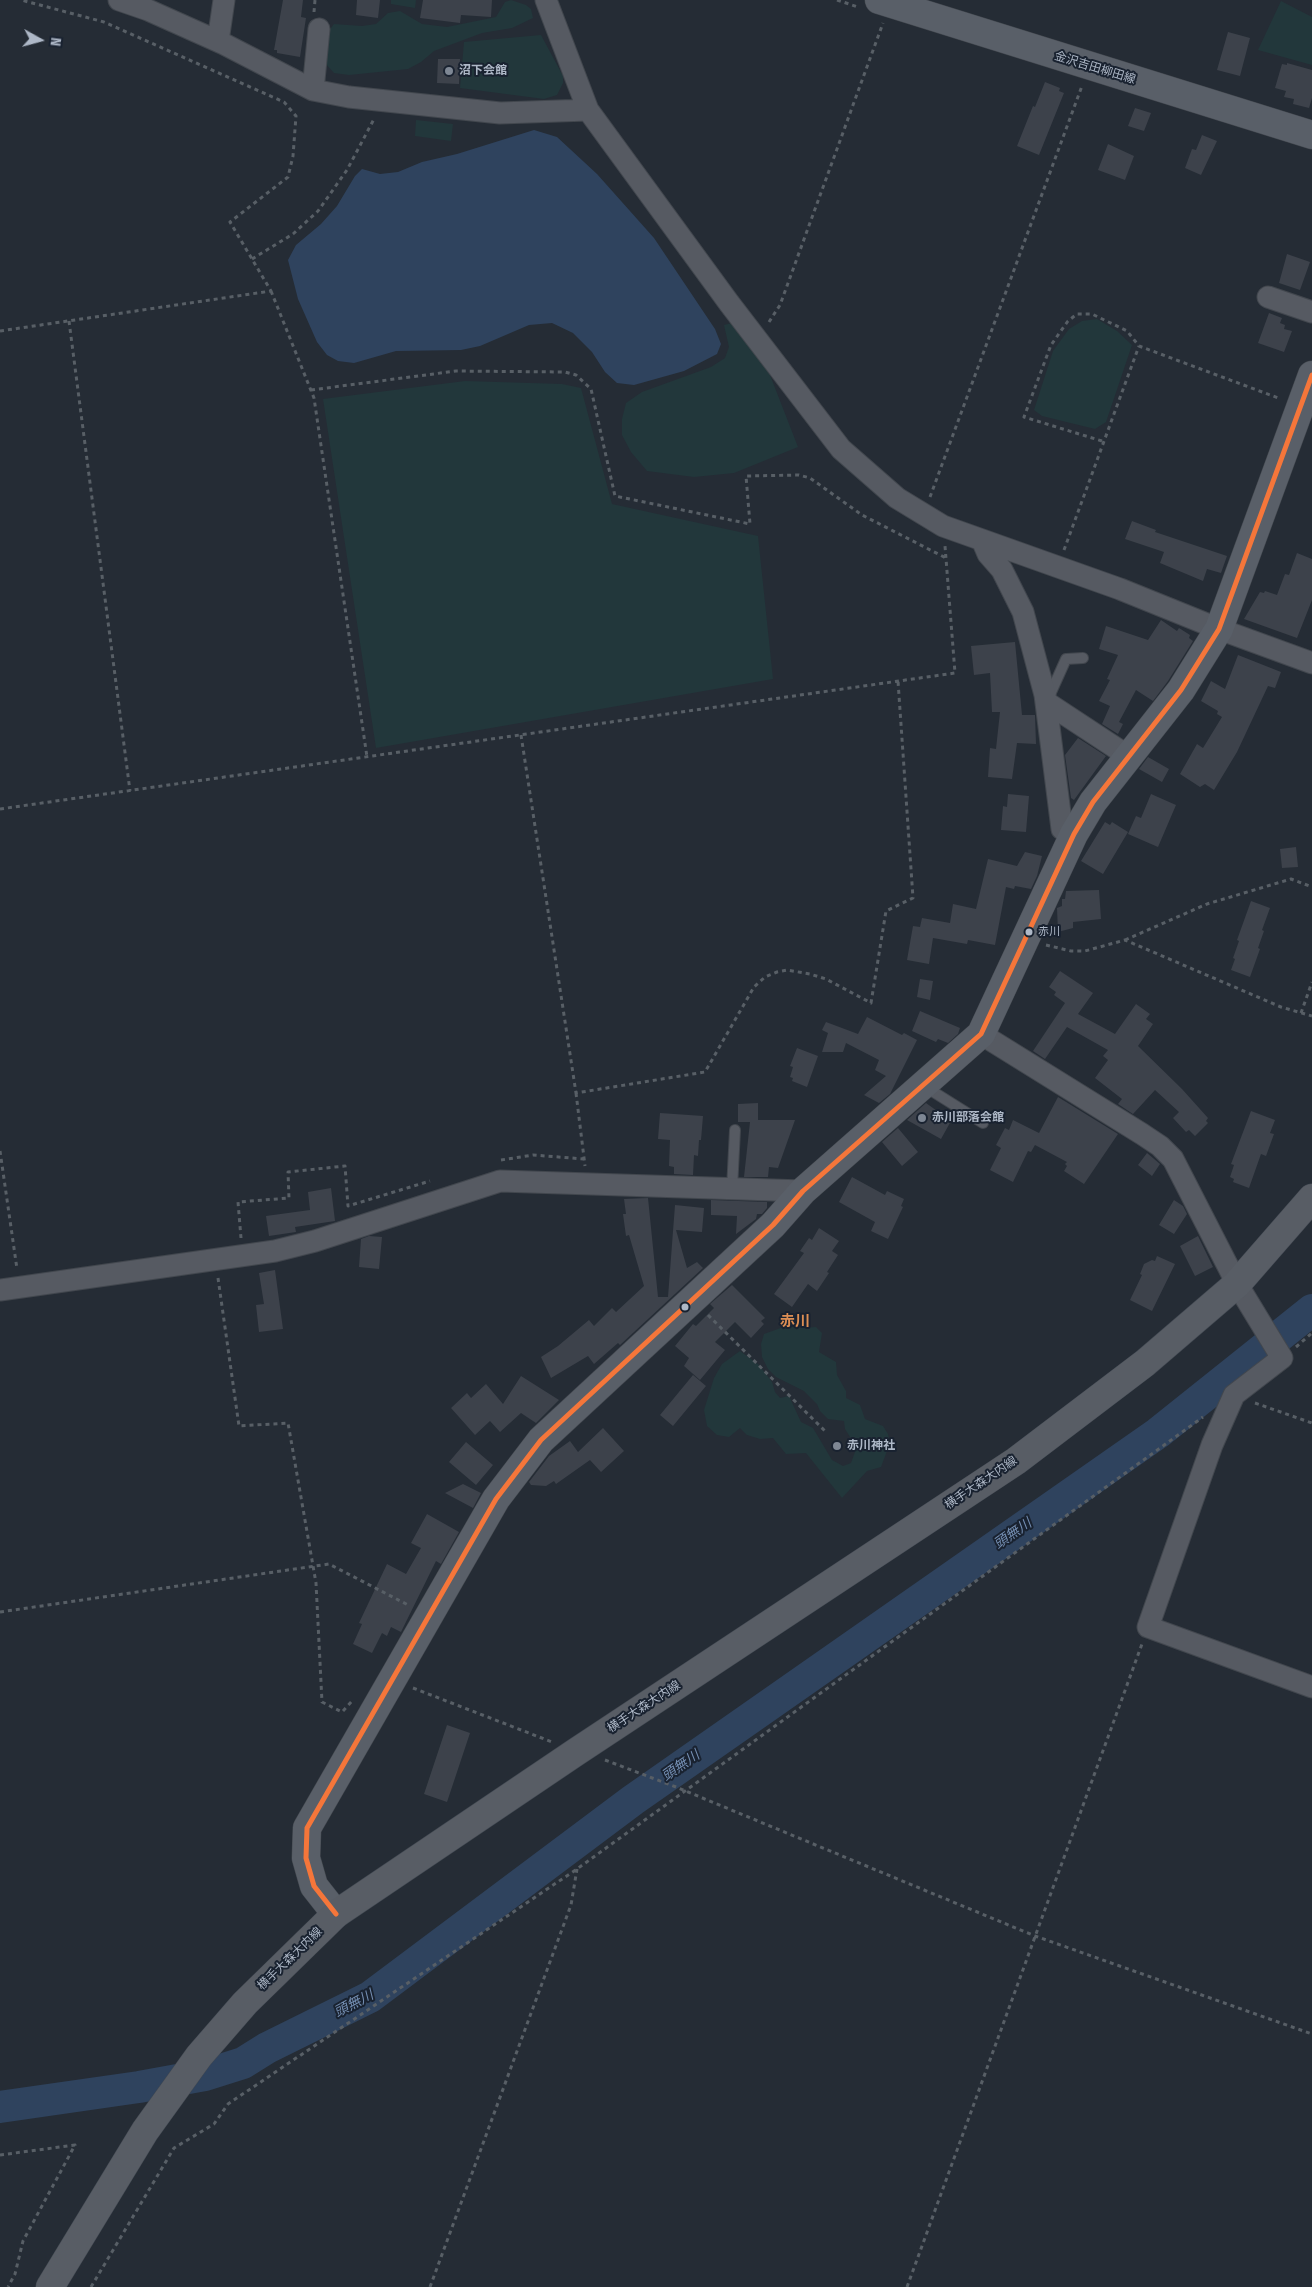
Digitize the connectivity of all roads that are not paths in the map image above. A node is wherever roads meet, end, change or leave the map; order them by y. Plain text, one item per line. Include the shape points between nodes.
1 (119, 0) edge
2 (224, 0) edge
3 (546, 0) edge
4 (896, 3) edge
5 (319, 29) dead end
6 (218, 41) junction
7 (313, 90) junction
8 (588, 110) junction
9 (1312, 135) edge
10 (1268, 297) dead end
11 (1312, 312) edge
12 (1312, 375) edge
13 (982, 540) junction
14 (1219, 629) junction
15 (1083, 658) dead end
16 (1312, 663) edge
17 (1046, 702) junction
18 (1128, 756) junction
19 (1074, 834) junction
20 (981, 1034) junction
21 (923, 1085) junction
22 (983, 1123) dead end
23 (735, 1130) dead end
24 (732, 1189) junction
25 (803, 1192) junction
26 (1312, 1198) edge
27 (1237, 1284) junction
28 (10, 1289) edge
29 (1312, 1687) edge
30 (336, 1914) junction
31 (50, 2287) edge

1 - 6 street
2 - 6 street
3 - 8 street
4 - 9 street, 金沢吉田柳田線
5 - 7 street
6 - 7 street
7 - 8 street via 349,98 500,114
8 - 13 street via 841,449 897,498 943,526
10 - 11 street
12 - 14 street
13 - 14 street via 1120,589
13 - 17 street via 988,554 1002,570 1022,612
14 - 16 street
14 - 18 street via 1181,690
15 - 17 lane via 1066,659
17 - 18 street
17 - 19 street via 1062,829
18 - 19 street via 1093,802
19 - 20 street
20 - 21 street
20 - 27 street via 1160,1146 1173,1159
21 - 22 lane
21 - 25 street
23 - 24 lane
24 - 25 street
24 - 28 street via 500,1181 315,1241 274,1251
25 - 30 street via 693,1300 541,1440 496,1499 308,1828 306,1858 314,1886
26 - 27 main road, 横手大森大内線
27 - 29 street via 1282,1358 1231,1404 1212,1445 1148,1627
27 - 30 main road, 横手大森大内線 via 1146,1364 1016,1460
30 - 31 main road, 横手大森大内線 via 245,2003 200,2056 145,2131

